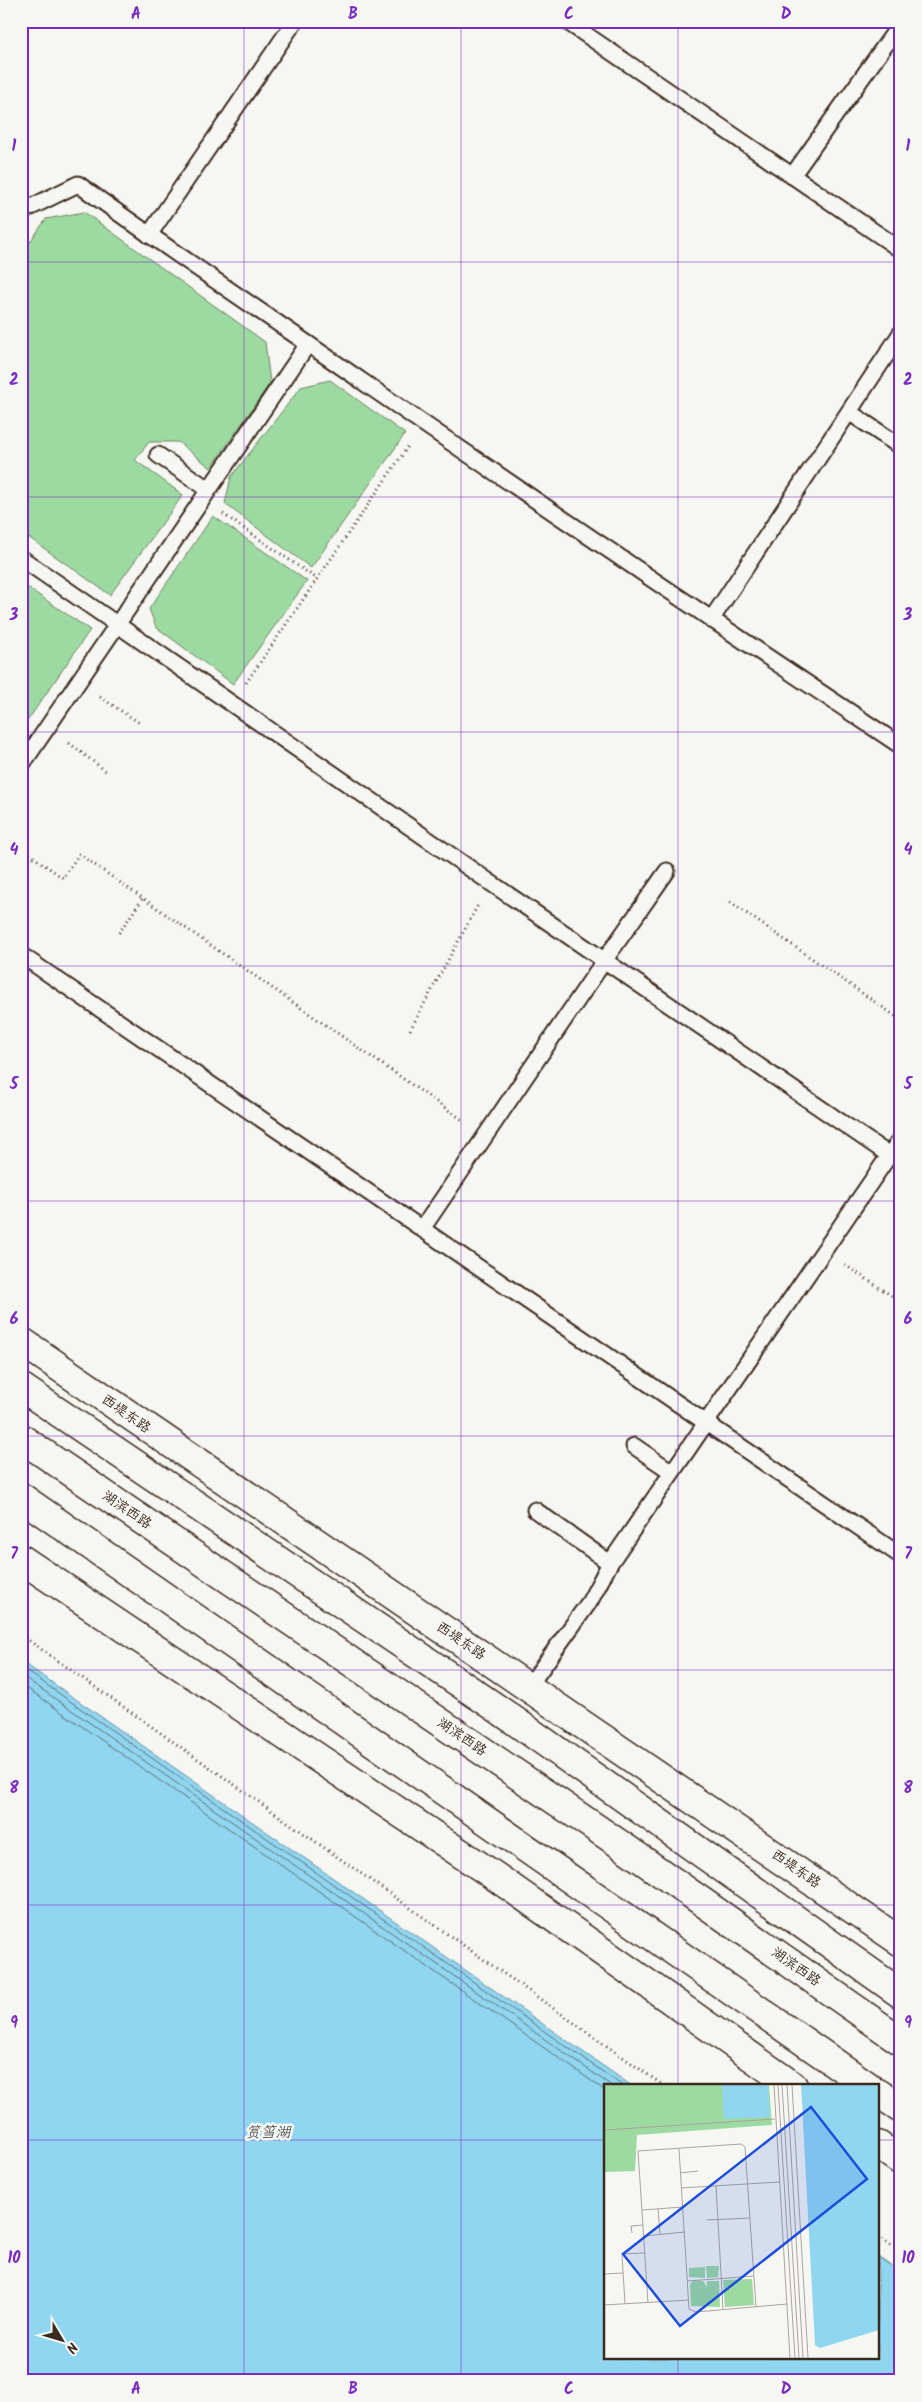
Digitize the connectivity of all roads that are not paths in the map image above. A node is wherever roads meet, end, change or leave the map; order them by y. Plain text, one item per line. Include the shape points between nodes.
1 (295, 21) edge
2 (566, 21) edge
3 (901, 23) edge
4 (792, 176) junction
5 (21, 212) edge
6 (149, 235) junction
7 (901, 250) edge
8 (901, 333) edge
9 (308, 344) junction
10 (849, 412) junction
11 (901, 447) edge
12 (158, 455) dead end
13 (205, 494) junction
14 (21, 558) edge
15 (710, 620) junction
16 (117, 624) junction
17 (901, 746) edge
18 (21, 766) edge
19 (668, 871) dead end
20 (21, 954) edge
21 (604, 961) junction
22 (901, 1138) edge
23 (889, 1155) junction
24 (422, 1229) junction
25 (21, 1341) edge
26 (21, 1387) edge
27 (706, 1423) junction
28 (21, 1438) edge
29 (634, 1446) dead end
30 (672, 1472) junction
31 (21, 1497) edge
32 (535, 1510) dead end
33 (901, 1556) edge
34 (21, 1559) edge
35 (610, 1563) junction
36 (529, 1686) junction
37 (901, 1942) edge
38 (901, 1994) edge
39 (901, 2041) edge
40 (790, 2084) edge
41 (865, 2084) edge
42 (880, 2094) edge
43 (901, 2108) edge
44 (880, 2146) edge
45 (901, 2161) edge

1 - 6 lane
2 - 4 lane
3 - 4 lane
4 - 7 lane
5 - 6 lane via 78,184
6 - 9 lane
8 - 10 lane
9 - 13 lane
9 - 15 lane
10 - 11 lane
10 - 15 lane
12 - 13 lane
13 - 16 lane
14 - 16 lane
15 - 17 lane
16 - 18 lane
16 - 21 lane
19 - 21 lane
20 - 24 lane
21 - 23 lane
21 - 24 lane
22 - 23 lane
23 - 27 lane
24 - 27 lane
25 - 36 main road, 西堤东路
26 - 38 main road via 498,1709
27 - 30 lane
27 - 33 lane
28 - 39 main road, 湖滨西路 via 632,1852
29 - 30 lane
30 - 35 lane
31 - 41 main road
32 - 35 lane
34 - 40 main road via 488,1872
35 - 36 lane via 590,1600
36 - 37 main road, 西堤东路
42 - 43 main road
44 - 45 main road

